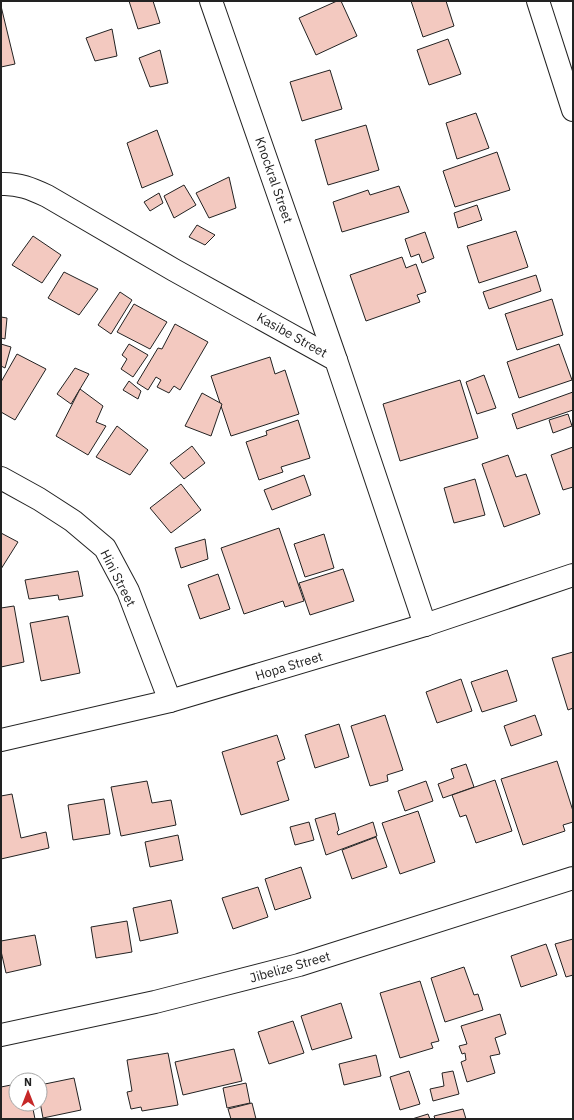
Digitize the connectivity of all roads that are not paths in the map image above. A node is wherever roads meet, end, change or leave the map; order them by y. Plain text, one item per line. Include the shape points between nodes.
1 (211, 1) edge
2 (538, 1) edge
3 (573, 110) edge
4 (1, 184) edge
5 (336, 360) junction
6 (1, 478) edge
7 (573, 575) edge
8 (425, 625) junction
9 (170, 702) junction
10 (1, 740) edge
11 (573, 878) edge
12 (1, 1035) edge

1 - 5 street, Knockral Street
2 - 3 street
4 - 5 street, Kasibe Street via 27,187 47,196
5 - 8 street, Kasibe Street
6 - 9 street, Hini Street via 73,521 105,548 128,591
7 - 8 street, Hopa Street
8 - 9 street, Hopa Street
9 - 10 street, Hopa Street
11 - 12 street, Jibelize Street via 300,965 155,1002

